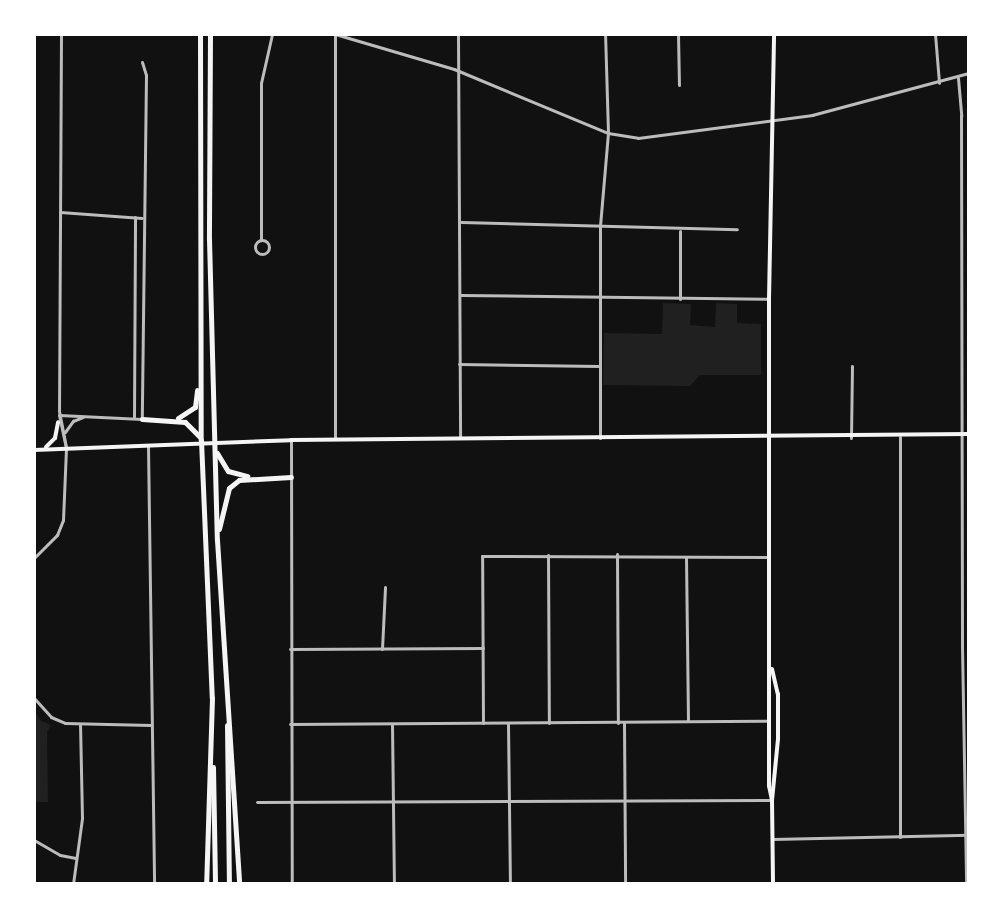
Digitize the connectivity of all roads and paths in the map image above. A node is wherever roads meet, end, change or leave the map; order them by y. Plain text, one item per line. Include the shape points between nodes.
1 (61, 34) edge
2 (200, 34) edge
3 (210, 34) edge
4 (272, 34) edge
5 (335, 34) edge
6 (458, 34) edge
7 (605, 34) edge
8 (678, 34) edge
9 (774, 34) edge
10 (935, 34) edge
11 (142, 62) dead end
12 (458, 71) junction
13 (969, 73) edge
14 (958, 78) junction
15 (939, 83) junction
16 (679, 85) dead end
17 (773, 123) junction
18 (608, 133) junction
19 (60, 212) junction
20 (135, 217) junction
21 (142, 218) junction
22 (461, 222) junction
23 (600, 226) junction
24 (680, 229) junction
25 (737, 229) dead end
26 (261, 240) dead end
27 (460, 295) junction
28 (599, 299) junction
29 (680, 299) junction
30 (769, 299) junction
31 (459, 364) junction
32 (599, 366) junction
33 (852, 366) dead end
34 (200, 378) junction
35 (59, 415) junction
36 (88, 417) junction
37 (134, 419) junction
38 (142, 419) junction
39 (170, 419) junction
40 (58, 422) junction
41 (65, 432) junction
42 (969, 434) edge
43 (962, 435) junction
44 (900, 437) junction
45 (460, 438) junction
46 (600, 438) junction
47 (770, 438) junction
48 (851, 438) junction
49 (335, 439) junction
50 (201, 440) junction
51 (291, 440) junction
52 (148, 446) junction
53 (214, 447) junction
54 (66, 448) junction
55 (34, 450) edge
56 (291, 477) junction
57 (256, 478) junction
58 (217, 540) junction
59 (617, 554) junction
60 (548, 555) junction
61 (686, 556) junction
62 (771, 557) junction
63 (34, 558) edge
64 (385, 587) dead end
65 (483, 648) junction
66 (290, 649) junction
67 (382, 649) junction
68 (226, 666) junction
69 (772, 669) junction
70 (34, 698) edge
71 (212, 698) junction
72 (688, 721) junction
73 (769, 721) junction
74 (392, 723) junction
75 (483, 723) junction
76 (508, 723) junction
77 (549, 723) junction
78 (618, 723) junction
79 (624, 723) junction
80 (80, 724) junction
81 (290, 724) junction
82 (151, 725) junction
83 (624, 800) junction
84 (772, 800) junction
85 (510, 801) junction
86 (257, 802) dead end
87 (291, 802) junction
88 (393, 802) junction
89 (967, 835) edge
90 (900, 837) junction
91 (772, 839) junction
92 (34, 840) edge
93 (76, 858) junction
94 (73, 884) edge
95 (154, 884) edge
96 (206, 884) edge
97 (215, 884) edge
98 (229, 884) edge
99 (241, 884) edge
100 (292, 884) edge
101 (394, 884) edge
102 (510, 884) edge
103 (625, 884) edge
104 (773, 884) edge
105 (966, 884) edge

1 - 19 street
2 - 34 highway
3 - 53 highway
4 - 26 street via 261,83
5 - 12 street
5 - 49 street
6 - 12 street
7 - 18 street
8 - 16 street
9 - 17 main road
10 - 15 street
11 - 21 street
12 - 18 street
12 - 22 street
13 - 14 street
14 - 15 street
14 - 43 street
15 - 17 street
17 - 18 street via 646,139
17 - 30 main road
18 - 23 street
19 - 20 street
19 - 35 street
20 - 21 street
20 - 37 street
21 - 38 street
22 - 23 street
22 - 27 street
23 - 24 street
23 - 28 street
24 - 25 street
24 - 29 street
27 - 28 street
27 - 31 street
28 - 29 street
28 - 32 street
29 - 30 street
30 - 47 main road
31 - 32 street
31 - 45 street
32 - 46 street
33 - 48 street
34 - 39 highway via 195,407
34 - 50 highway
35 - 36 street
35 - 40 street
35 - 41 street
36 - 37 street
36 - 41 street via 75,420
37 - 38 street
38 - 39 highway
39 - 50 highway via 185,422
40 - 54 street
40 - 55 main road via 52,443
41 - 54 street
42 - 43 main road
43 - 44 main road
43 - 89 street
44 - 48 main road
44 - 90 street
45 - 46 main road
45 - 49 main road
46 - 47 main road
47 - 48 main road
47 - 62 main road
49 - 51 main road
50 - 71 highway
51 - 52 main road
51 - 56 street
52 - 54 main road
52 - 82 street
53 - 57 highway via 228,471
53 - 58 highway
54 - 55 main road
54 - 63 street via 63,520 57,535
56 - 57 highway
56 - 66 street
57 - 58 highway via 239,480 229,488
58 - 68 highway
59 - 60 street
59 - 61 street
59 - 78 street
60 - 65 street via 482,556
60 - 77 street
61 - 62 street
61 - 72 street
62 - 69 main road
64 - 67 street
65 - 67 street
65 - 75 street
66 - 67 street
66 - 81 street
68 - 98 highway
68 - 99 highway
69 - 73 main road
69 - 84 main road via 778,694
70 - 80 street via 51,717
71 - 96 highway
71 - 97 highway
72 - 73 street
72 - 79 street
73 - 84 main road
74 - 75 street
74 - 81 street
74 - 88 street
75 - 76 street
76 - 77 street
76 - 85 street
77 - 78 street
78 - 79 street
79 - 83 street
80 - 82 street
80 - 93 street via 82,818
81 - 87 street
82 - 95 street
83 - 84 street
83 - 85 street
83 - 103 street
84 - 91 main road
85 - 88 street
85 - 102 street
86 - 87 street
87 - 88 street
87 - 100 street
88 - 101 street
89 - 90 street
89 - 105 street
90 - 91 street
91 - 104 main road
92 - 93 street
93 - 94 street

